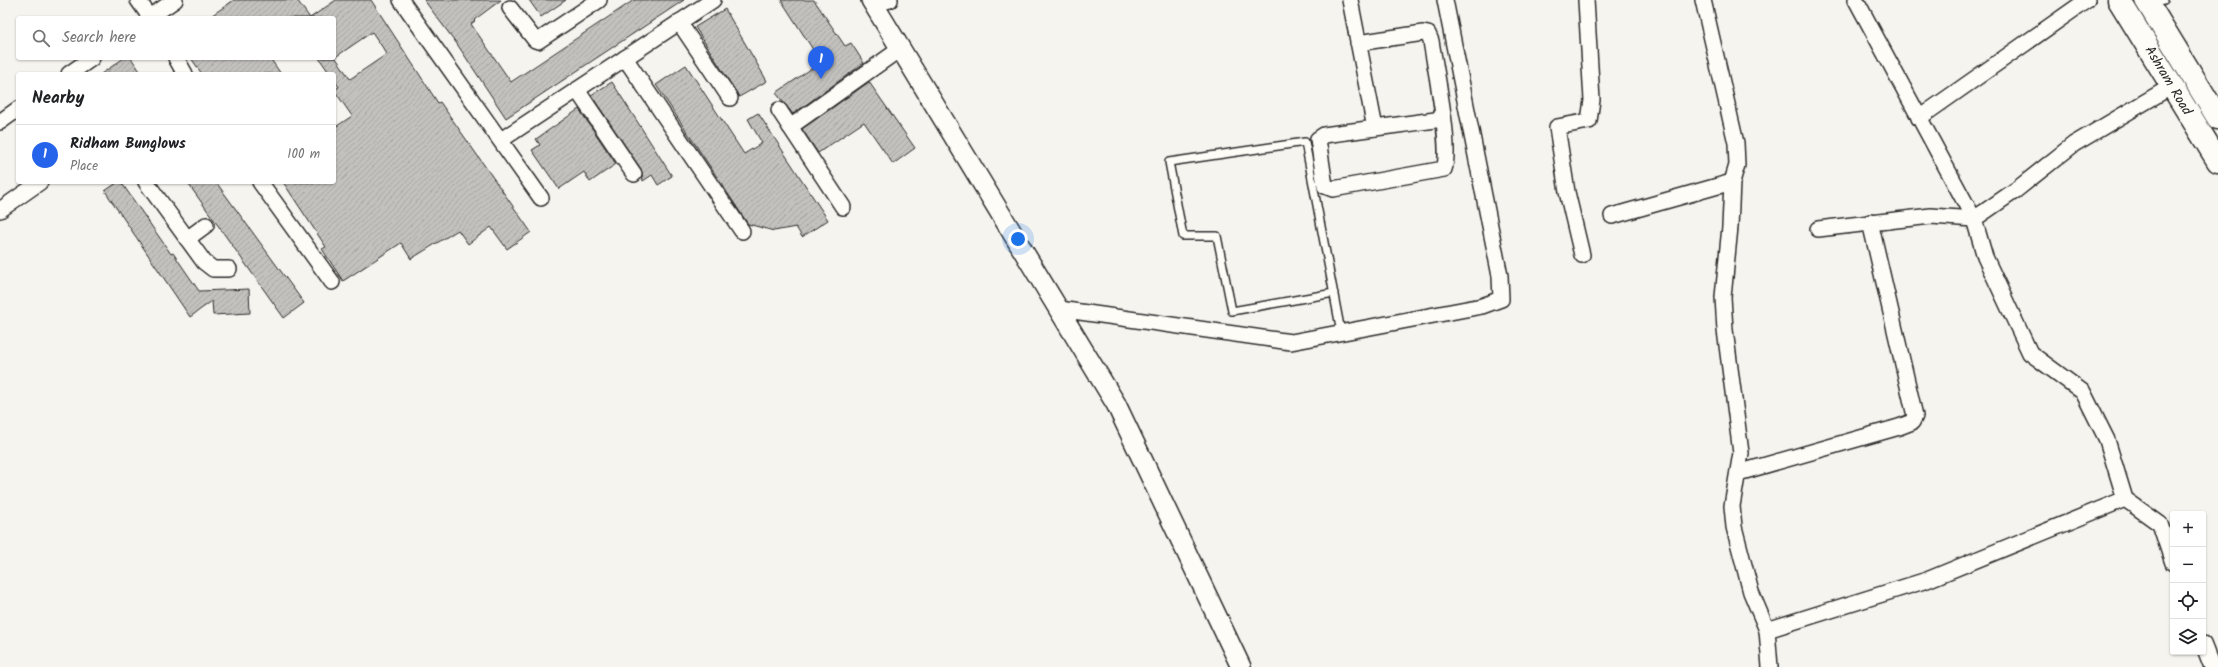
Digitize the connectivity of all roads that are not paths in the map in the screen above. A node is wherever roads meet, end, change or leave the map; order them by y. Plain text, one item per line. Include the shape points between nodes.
1 (138, 0) edge
2 (175, 0) edge
3 (401, 0) edge
4 (599, 0) edge
5 (713, 0) edge
6 (1350, 0) edge
7 (1445, 0) edge
8 (1586, 0) edge
9 (1702, 0) edge
10 (1856, 0) edge
11 (2087, 0) edge
12 (2119, 0) edge
13 (878, 1) edge
14 (2153, 1) edge
15 (510, 8) dead end
16 (149, 16) edge
17 (153, 16) edge
18 (679, 22) junction
19 (1358, 43) junction
20 (900, 49) junction
21 (625, 58) junction
22 (89, 60) edge
23 (177, 60) edge
24 (72, 72) edge
25 (184, 72) edge
26 (2172, 86) junction
27 (577, 90) junction
28 (730, 98) dead end
29 (16, 110) edge
30 (779, 110) dead end
31 (1443, 118) junction
32 (1920, 118) junction
33 (2218, 118) edge
34 (0, 122) edge
35 (790, 127) junction
36 (1375, 128) junction
37 (501, 140) junction
38 (2218, 161) edge
39 (634, 174) dead end
40 (1732, 182) junction
41 (37, 184) edge
42 (147, 184) edge
43 (261, 184) edge
44 (542, 198) dead end
45 (2, 204) edge
46 (843, 207) dead end
47 (1612, 216) dead end
48 (1974, 219) junction
49 (1870, 222) junction
50 (206, 225) dead end
51 (1818, 229) dead end
52 (742, 231) dead end
53 (187, 239) junction
54 (1582, 255) dead end
55 (229, 270) dead end
56 (332, 282) dead end
57 (1334, 293) junction
58 (1059, 309) junction
59 (1341, 332) junction
60 (1738, 473) junction
61 (2125, 499) junction
62 (2170, 554) edge
63 (1767, 630) junction
64 (2206, 652) edge
65 (1241, 667) edge
66 (1770, 667) edge
67 (2212, 667) edge

1 - 16 street
2 - 17 street
3 - 37 street
4 - 15 street via 538,41
5 - 18 street
6 - 19 street
7 - 59 street via 1500,276 1501,299 1482,306
8 - 54 street via 1592,100 1589,120 1557,127 1567,192
9 - 40 street via 1736,143 1737,165
10 - 32 street
11 - 32 street
12 - 26 main road, Ashram Road
13 - 20 street
14 - 33 main road, Ashram Road
18 - 21 street
18 - 28 street
19 - 31 street via 1428,34
19 - 36 street
20 - 35 street
20 - 58 street
21 - 27 street
21 - 52 street
22 - 24 street
23 - 25 street
26 - 38 main road, Ashram Road
26 - 48 street via 2074,144
27 - 37 street
27 - 39 street
29 - 34 street
30 - 35 street
31 - 36 street
31 - 36 street via 1444,169 1333,189 1325,186 1318,139 1324,135
32 - 48 street
35 - 46 street
37 - 44 street
40 - 47 street
40 - 60 street via 1723,297 1741,453
41 - 45 street
42 - 53 street
43 - 56 street
48 - 49 street via 1932,216
48 - 61 street via 1986,257 2030,354 2083,392 2107,440
49 - 51 street
49 - 60 street via 1915,416 1912,422
50 - 53 street
53 - 55 street via 209,267
57 - 57 lane via 1305,142 1168,162 1183,236 1217,236 1232,311
57 - 59 lane
58 - 59 street via 1291,342
58 - 65 street via 1116,404
60 - 63 street via 1732,506 1734,527 1751,592
61 - 62 street via 2160,524
61 - 63 street via 1926,580
63 - 66 street
64 - 67 street

